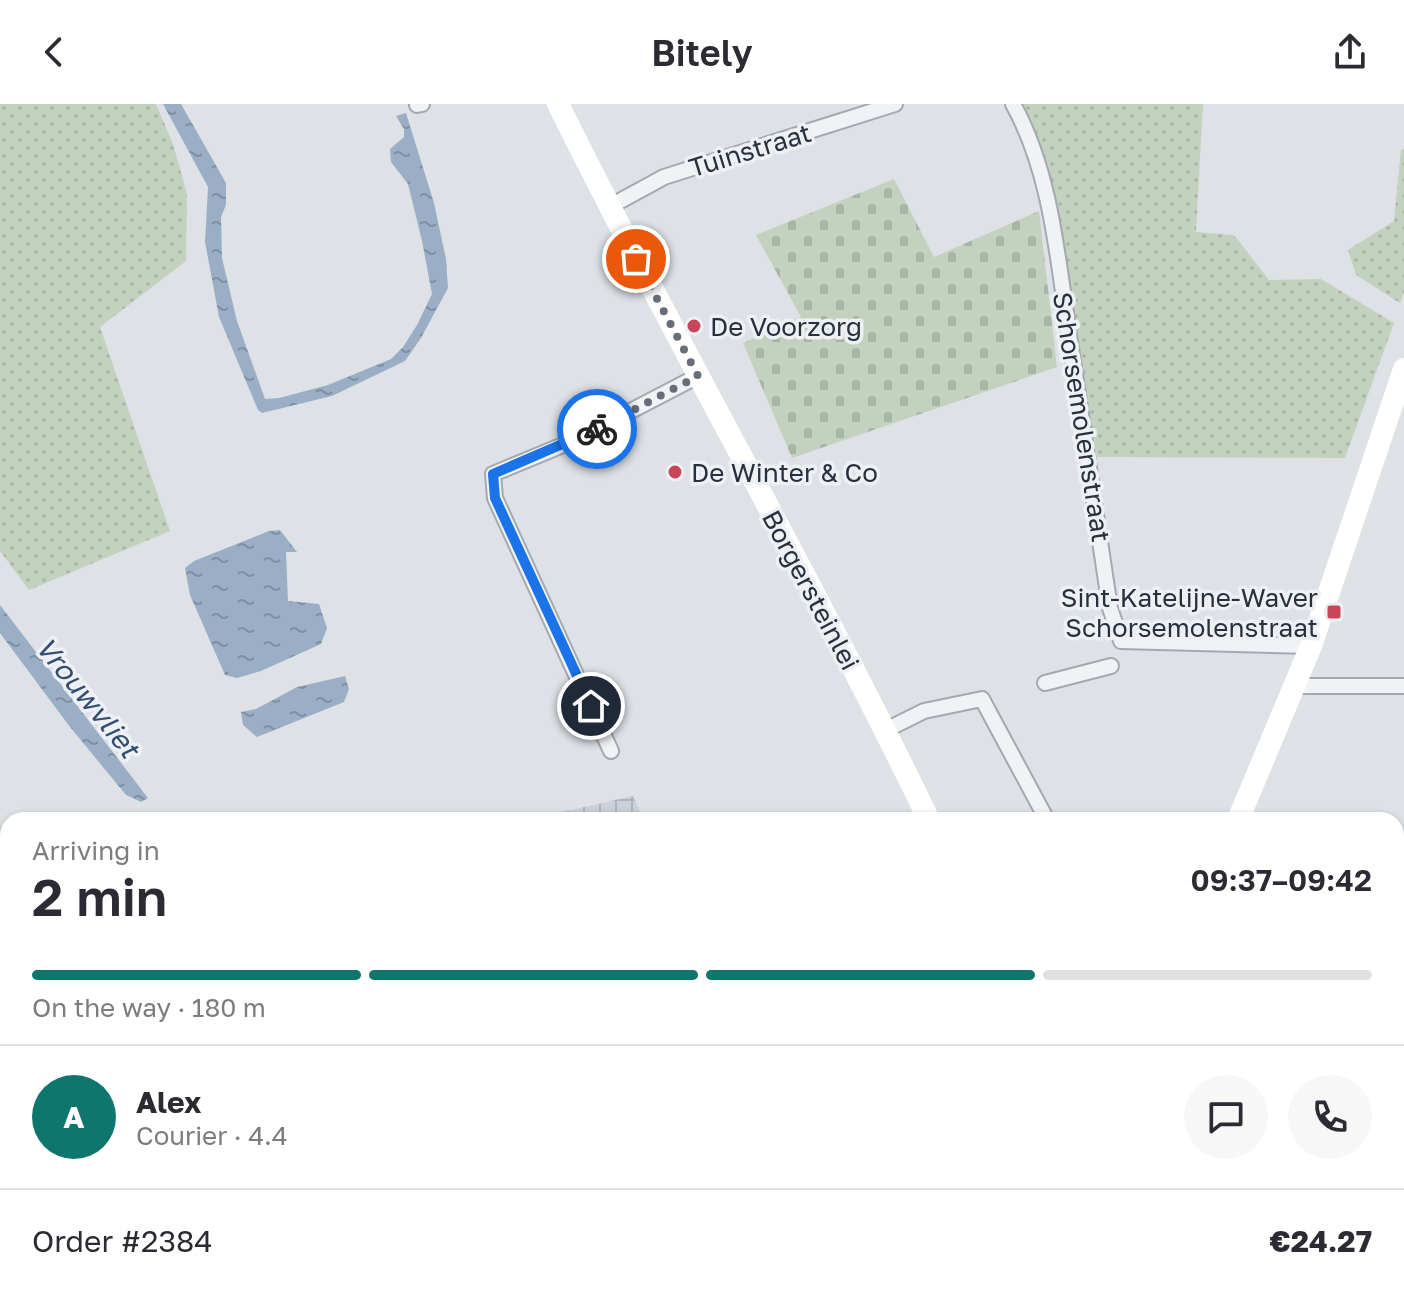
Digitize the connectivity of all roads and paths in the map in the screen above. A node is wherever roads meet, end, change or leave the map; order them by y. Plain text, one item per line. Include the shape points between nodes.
1 (558, 104) edge
2 (895, 104) edge
3 (1013, 104) edge
4 (609, 207) junction
5 (1404, 369) edge
6 (698, 376) junction
7 (1311, 646) junction
8 (1111, 666) dead end
9 (1045, 683) dead end
10 (1294, 686) junction
11 (1404, 686) edge
12 (886, 730) junction
13 (611, 751) dead end
14 (925, 812) edge
15 (1043, 812) edge
16 (1241, 812) edge

1 - 4 street, Borgersteinlei
2 - 4 street, Tuinstraat via 664,177
3 - 7 street, Schorsemolenstraat via 1032,144 1046,199 1110,608 1121,641
4 - 6 street, Borgersteinlei
5 - 7 street
6 - 12 street, Borgersteinlei
6 - 13 street via 575,440 493,474 495,498
7 - 10 street
8 - 9 street
10 - 11 street
10 - 16 street
12 - 14 street, Borgersteinlei
12 - 15 street via 924,711 982,699

